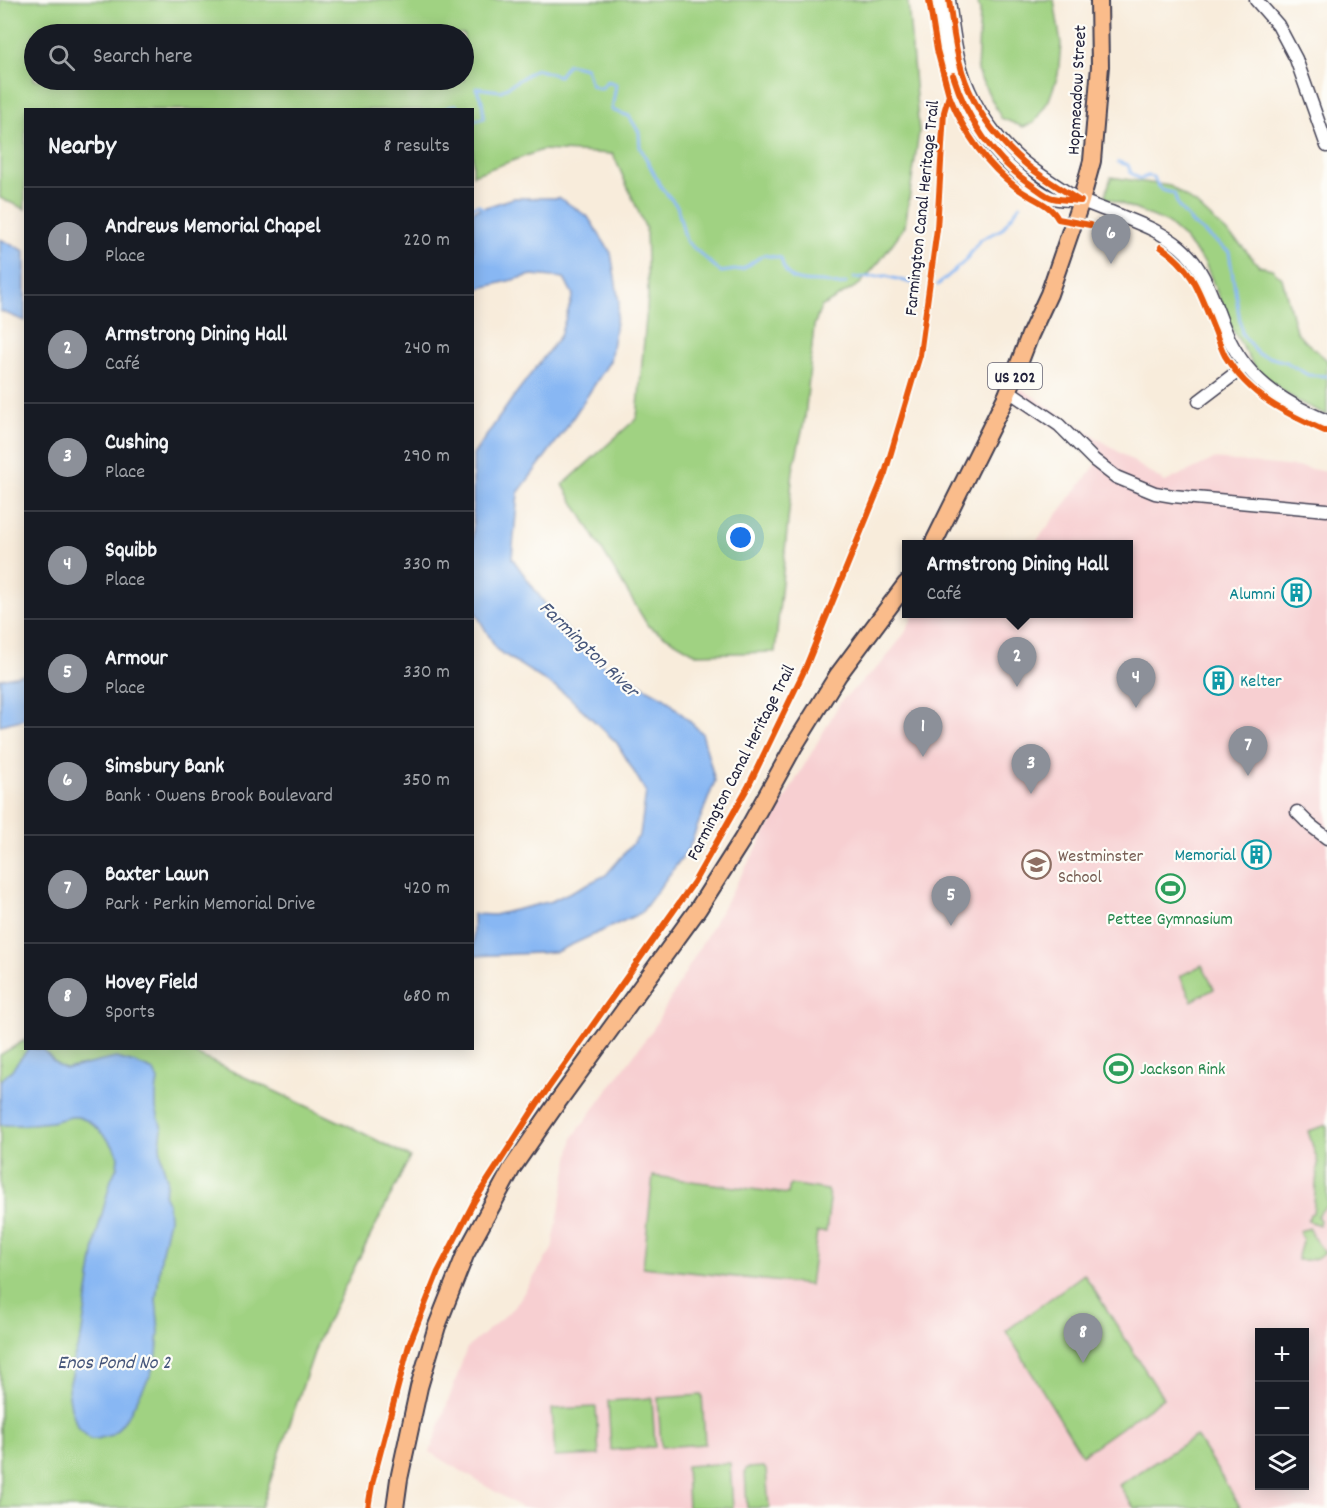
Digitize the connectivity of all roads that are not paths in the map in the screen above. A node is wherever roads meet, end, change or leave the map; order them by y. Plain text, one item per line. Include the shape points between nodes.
1 (938, 0) edge
2 (949, 0) edge
3 (1099, 0) edge
4 (1256, 0) edge
5 (1327, 146) edge
6 (1081, 201) junction
7 (1245, 366) junction
8 (1009, 391) junction
9 (1199, 401) dead end
10 (1327, 421) edge
11 (1327, 510) edge
12 (935, 540) edge
13 (902, 589) edge
14 (1297, 812) dead end
15 (1327, 838) edge
16 (395, 1508) edge

1 - 6 street via 958,91 994,153 1022,179 1051,198
2 - 6 street via 959,60 980,112 1012,152
3 - 6 highway, Hopmeadow Street / US 202 via 1100,66 1092,160
4 - 5 street via 1278,26 1296,59
6 - 7 street via 1150,227 1180,247 1200,271 1225,331
6 - 8 highway, Hopmeadow Street / US 202 via 1049,294
7 - 9 street
7 - 10 street via 1272,392
8 - 11 street via 1059,425 1116,477 1155,493
8 - 12 highway, Hopmeadow Street / US 202
13 - 16 highway via 838,675 698,909 512,1168 465,1255 437,1326 419,1387
14 - 15 street

